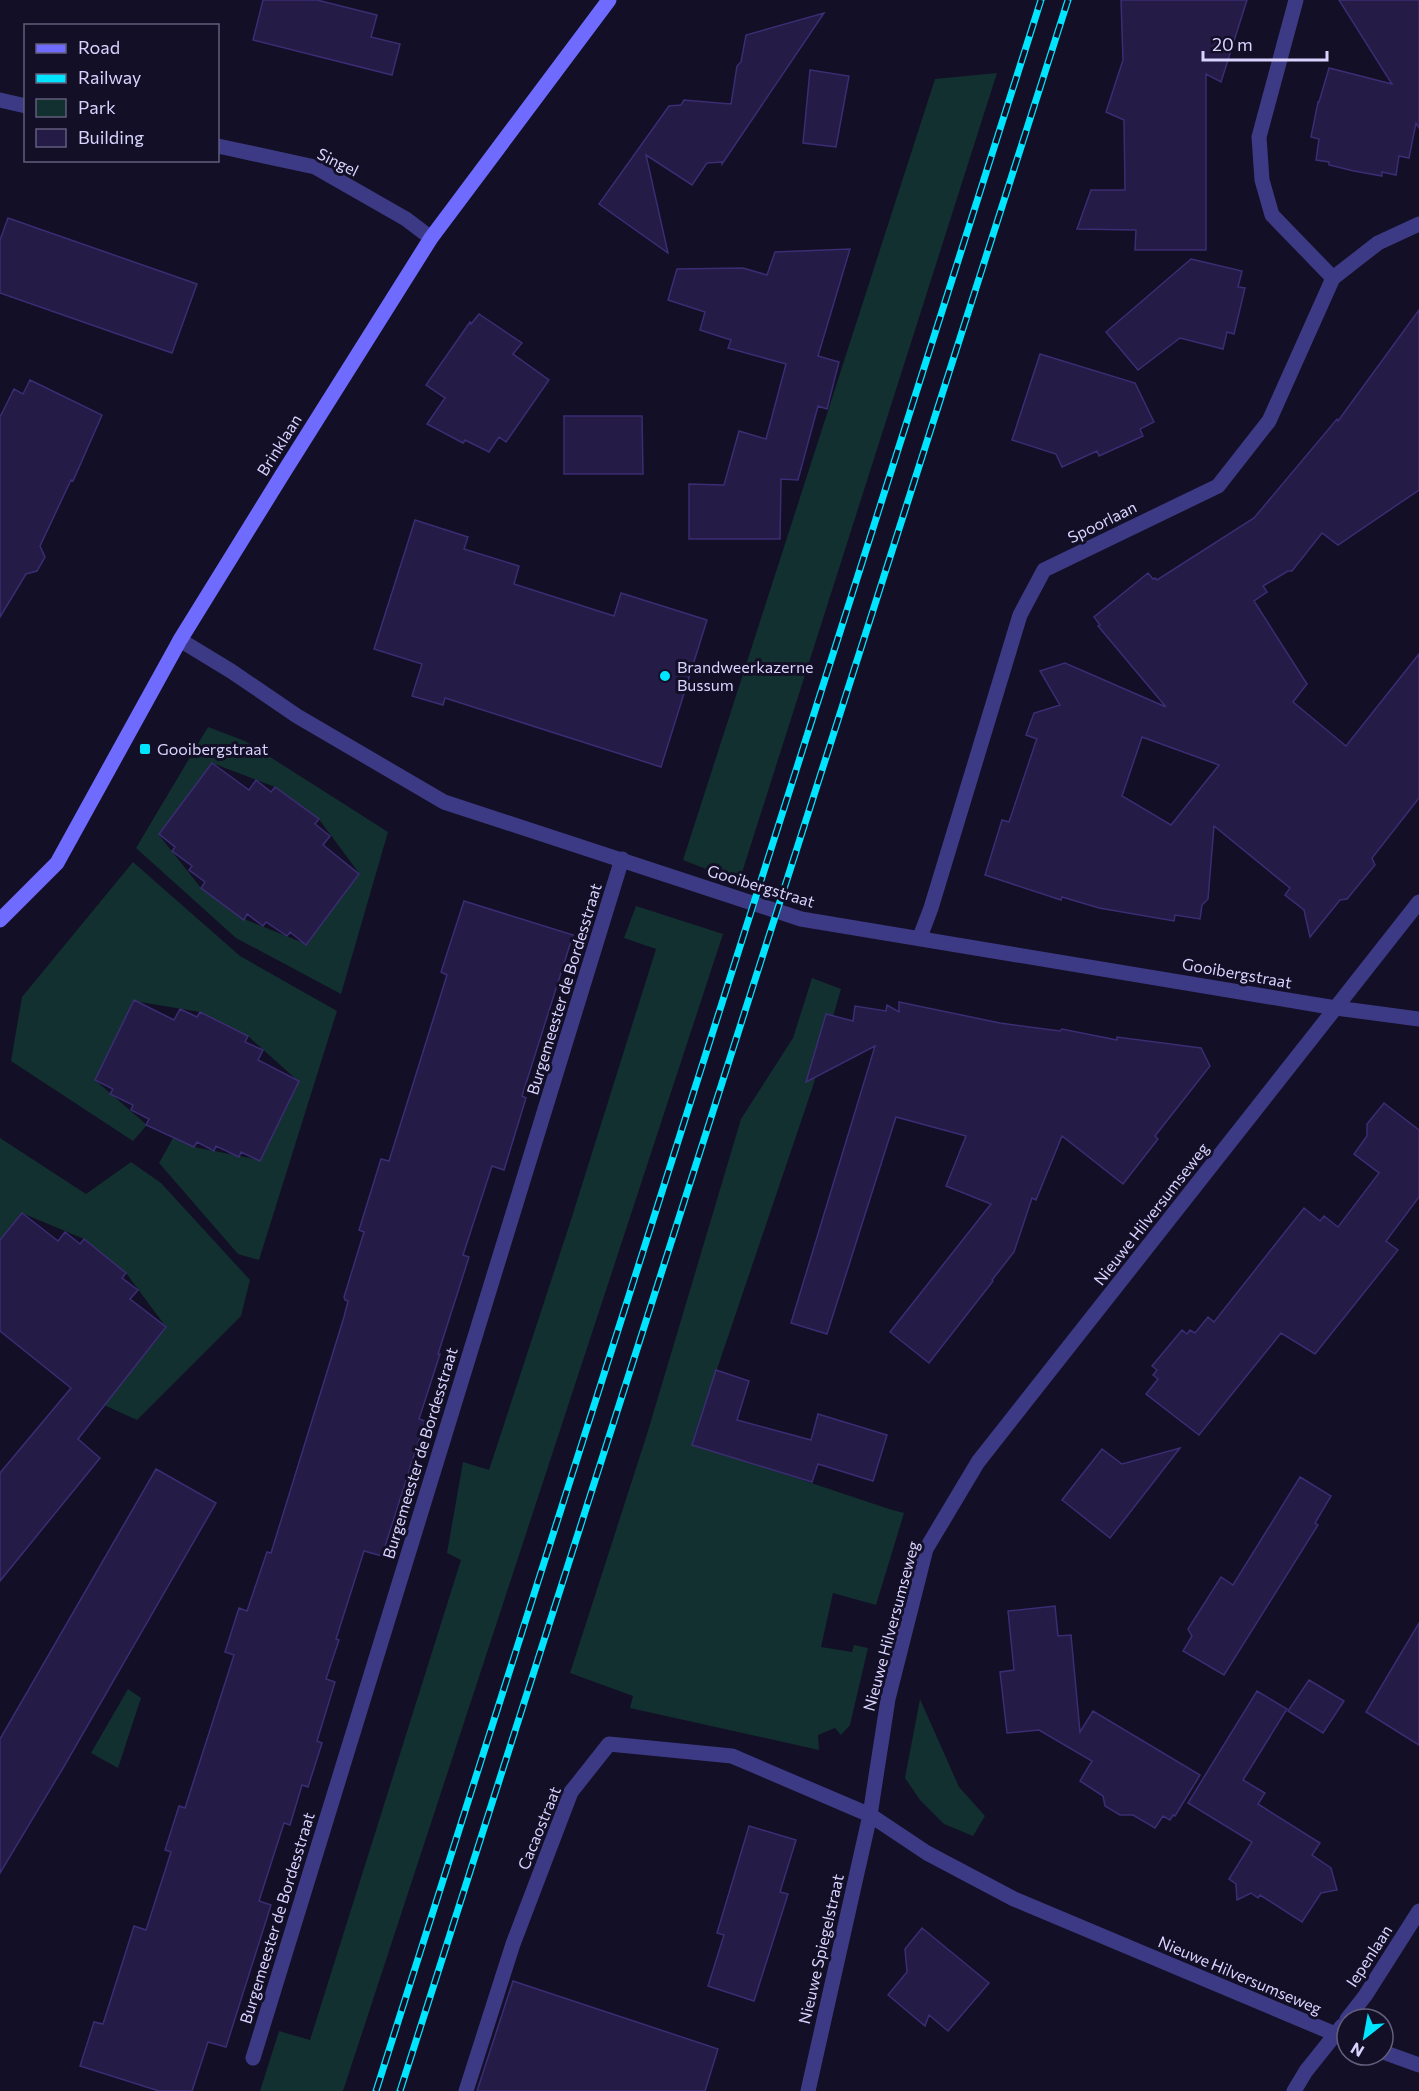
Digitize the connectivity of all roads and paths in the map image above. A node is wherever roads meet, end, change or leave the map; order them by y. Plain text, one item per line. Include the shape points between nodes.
1 (609, 0) edge
2 (1296, 0) edge
3 (0, 100) edge
4 (24, 106) edge
5 (219, 146) edge
6 (1419, 224) edge
7 (431, 238) junction
8 (1333, 278) junction
9 (180, 640) junction
10 (622, 860) junction
11 (1419, 902) edge
12 (0, 920) edge
13 (920, 937) junction
14 (1336, 1008) junction
15 (1419, 1019) edge
16 (870, 1815) junction
17 (1419, 1911) edge
18 (1356, 2007) edge
19 (1335, 2034) edge
20 (1335, 2043) edge
21 (1395, 2056) edge
22 (253, 2058) dead end
23 (1419, 2065) edge
24 (466, 2091) edge
25 (807, 2091) edge
26 (1294, 2091) edge

1 - 7 main road, Brinklaan
2 - 8 street via 1259,137 1262,180 1272,215
3 - 4 street
5 - 7 street, Singel via 315,167 406,219
6 - 8 street, Spoorlaan via 1378,243
7 - 9 main road, Brinklaan
8 - 13 street, Spoorlaan via 1269,421 1218,486 1044,570 1020,615
9 - 10 street, Gooibergstraat via 297,716 444,802
9 - 12 main road, Brinklaan via 57,863
10 - 13 street, Gooibergstraat via 801,919
10 - 22 street, Burgemeester de Bordesstraat
11 - 14 street, Nieuwe Hilversumseweg
13 - 14 street, Gooibergstraat
14 - 15 street, Gooibergstraat
14 - 16 street, Nieuwe Hilversumseweg via 978,1462 926,1549 888,1699
16 - 19 street, Nieuwe Hilversumseweg via 927,1853 1014,1899
16 - 24 street, Cacaostraat via 732,1756 609,1744 571,1792 513,1944
16 - 25 street, Nieuwe Spiegelstraat
17 - 18 street, Iepenlaan
20 - 26 street, Iepenlaan via 1306,2071
21 - 23 street

